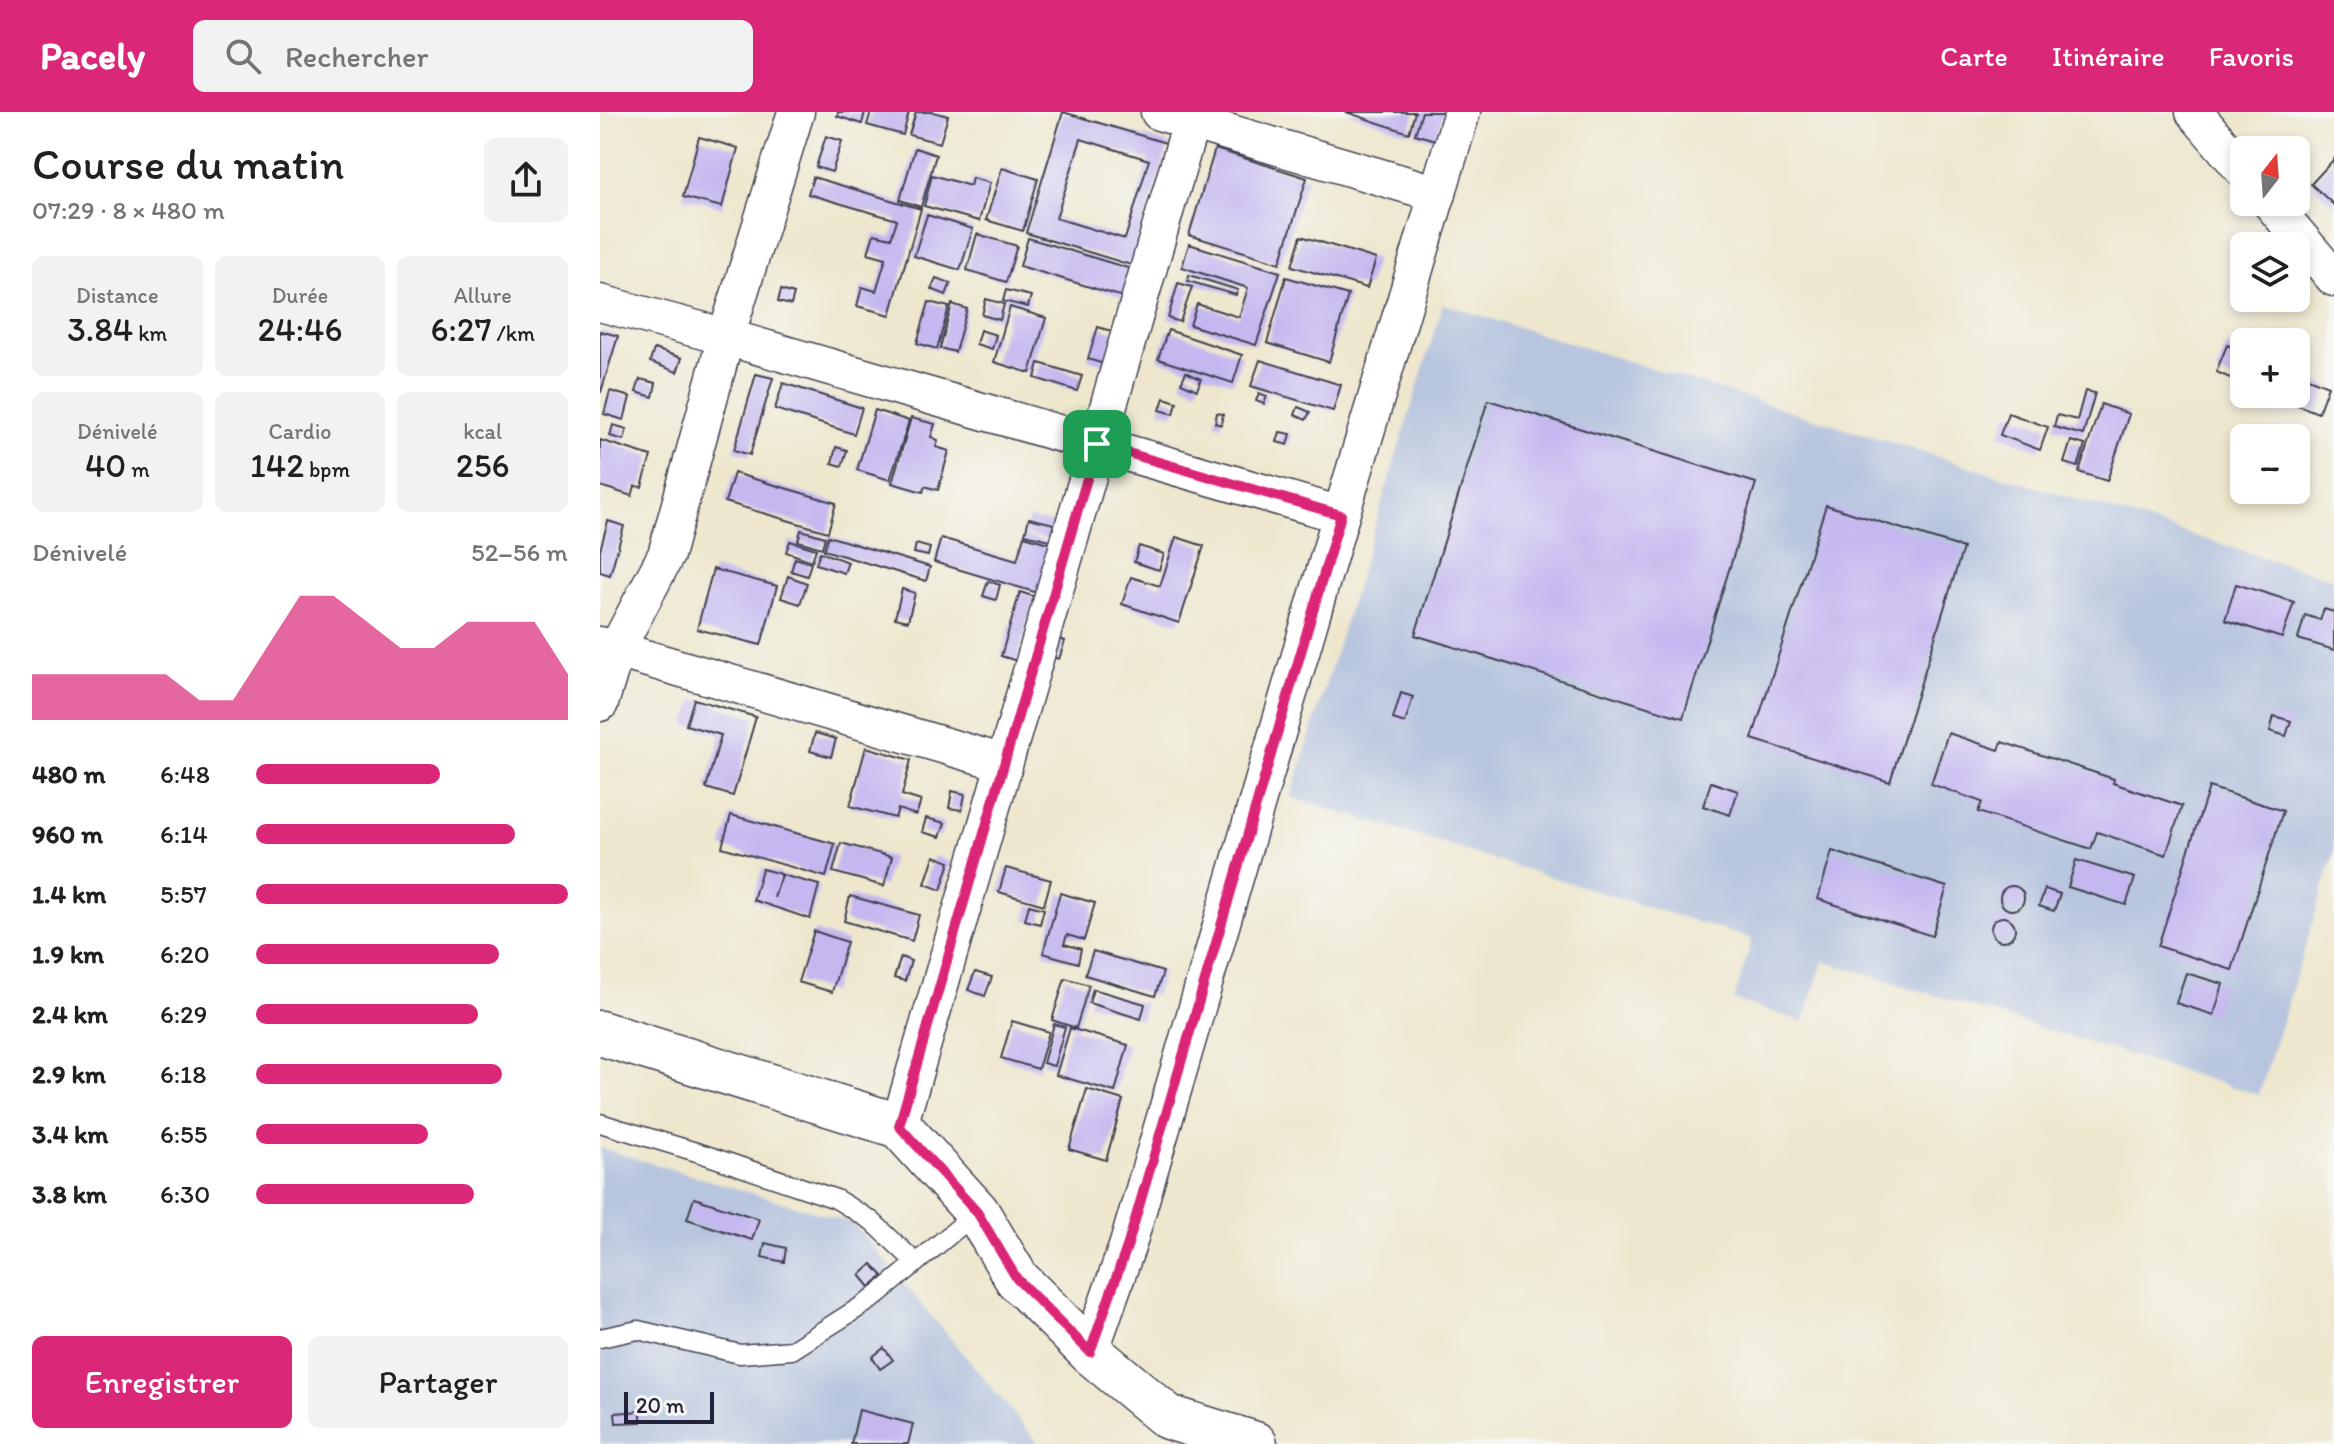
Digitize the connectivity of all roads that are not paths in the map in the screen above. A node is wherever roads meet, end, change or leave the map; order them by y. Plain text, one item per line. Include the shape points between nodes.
1 (796, 112) edge
2 (1462, 112) edge
3 (2194, 112) edge
4 (1181, 115) edge
5 (2230, 154) edge
6 (1438, 194) junction
7 (2282, 216) edge
8 (2334, 278) edge
9 (600, 303) edge
10 (726, 337) junction
11 (1097, 444) junction
12 (1341, 515) junction
13 (608, 648) edge
14 (600, 703) edge
15 (1004, 763) junction
16 (600, 1033) edge
17 (600, 1123) edge
18 (899, 1126) junction
19 (966, 1221) junction
20 (916, 1263) junction
21 (600, 1338) edge
22 (1090, 1352) junction
23 (1164, 1430) edge
24 (1255, 1444) edge

1 - 10 street
2 - 6 street
3 - 5 street
4 - 6 street
4 - 11 street
6 - 12 street
7 - 8 street
9 - 10 street
10 - 11 street
10 - 13 street via 666,555
11 - 12 street
11 - 15 street
12 - 22 street via 1128,1244
13 - 14 street
13 - 15 street
15 - 18 street
16 - 18 street
17 - 20 lane via 836,1199 872,1221
18 - 19 street
19 - 20 lane
19 - 22 street
20 - 21 lane via 874,1298 792,1350 740,1354 638,1330
22 - 23 street
23 - 24 street

